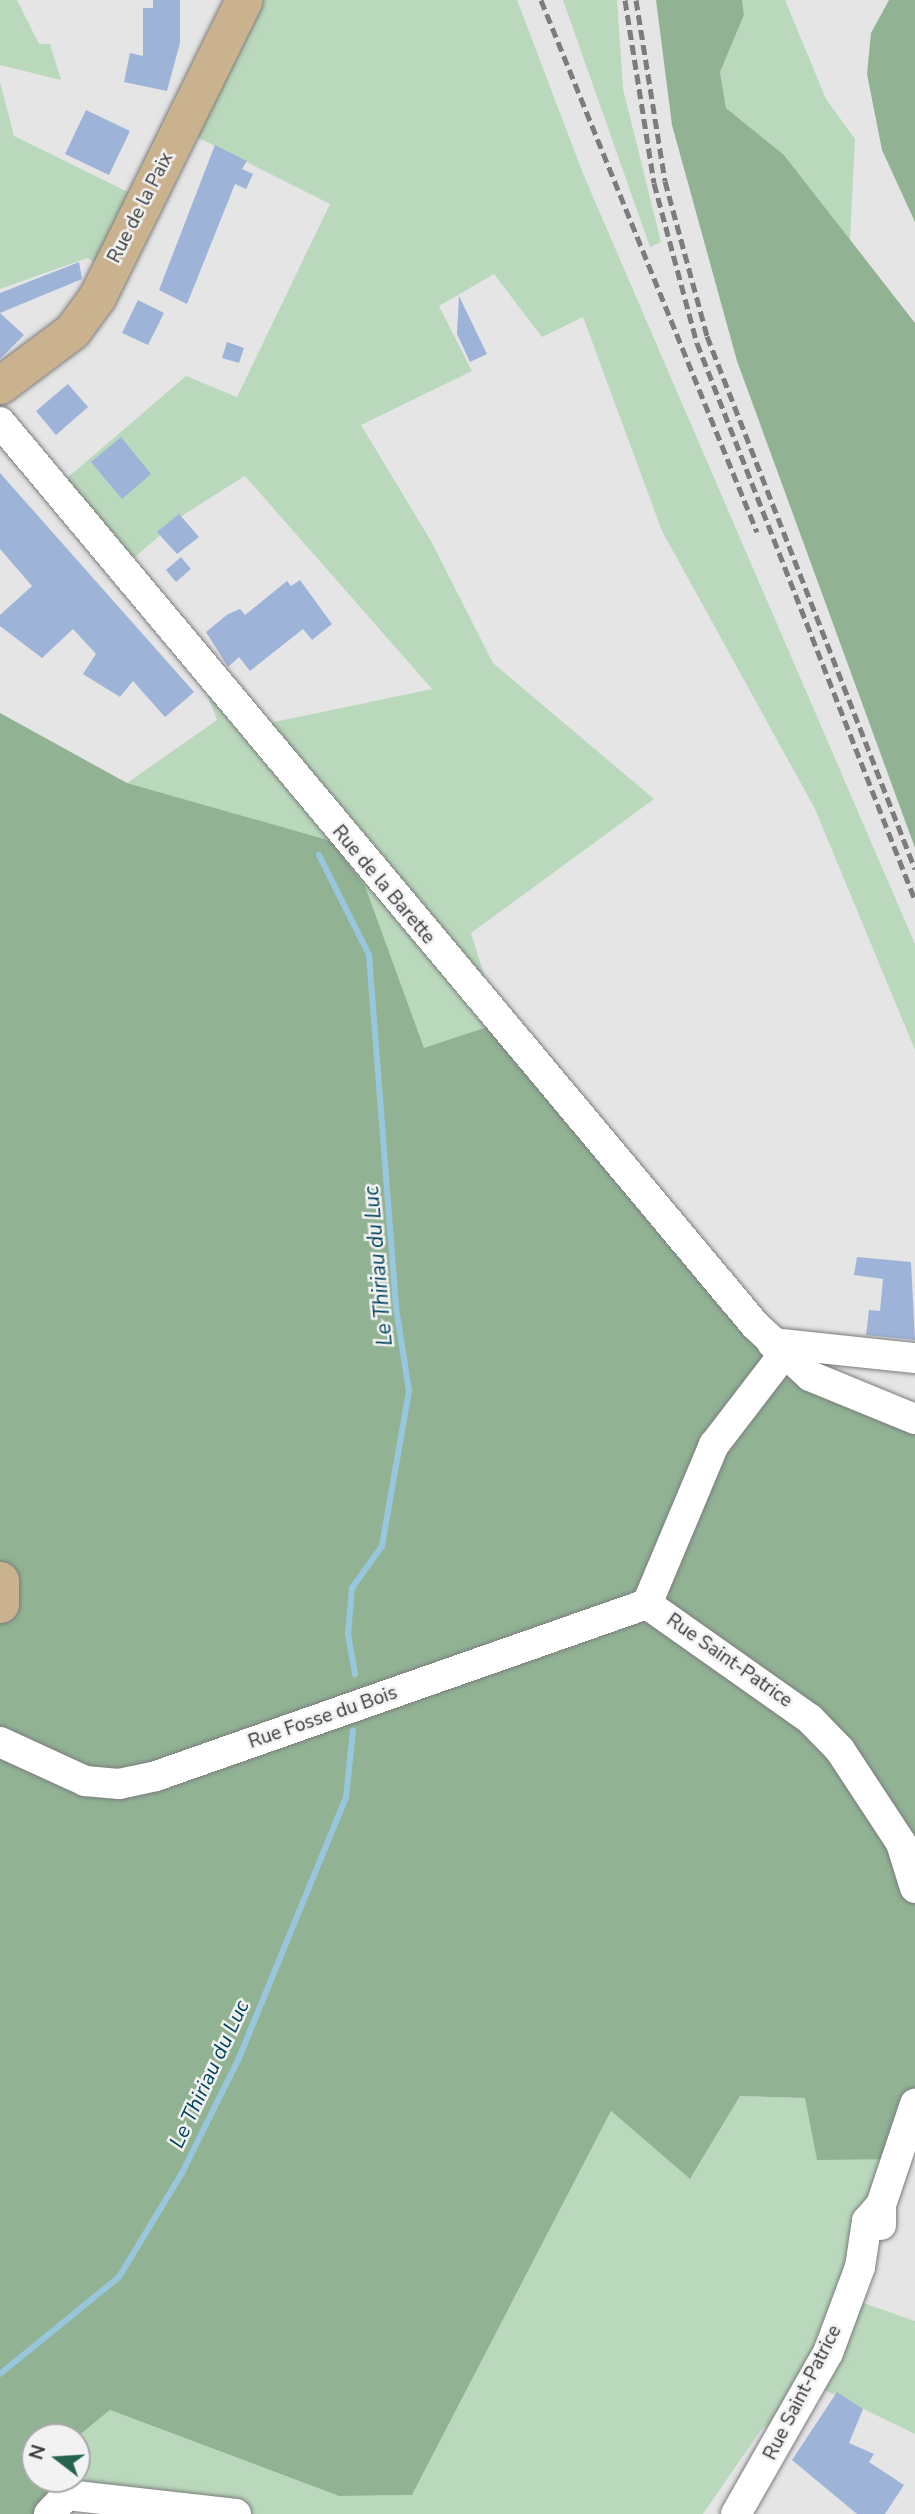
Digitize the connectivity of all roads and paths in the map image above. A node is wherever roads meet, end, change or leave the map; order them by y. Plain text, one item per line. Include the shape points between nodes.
1 (243, 0) edge
2 (0, 386) edge
3 (0, 422) edge
4 (778, 1349) junction
5 (915, 1358) edge
6 (915, 1419) edge
7 (0, 1580) edge
8 (0, 1604) edge
9 (647, 1604) junction
10 (0, 1742) edge
11 (915, 1888) edge
12 (915, 2105) edge
13 (49, 2514) edge
14 (236, 2514) edge
15 (736, 2514) edge

1 - 2 main road, Rue de la Paix via 97,297 72,331
3 - 4 street, Rue de la Barette via 346,842
4 - 5 street
4 - 6 street, Rue de la Barette via 810,1376
4 - 9 street, Rue Saint-Patrice via 715,1445
7 - 8 main road
9 - 10 street, Rue Fosse du Bois via 132,1781 85,1781
9 - 11 street, Rue Saint-Patrice via 744,1669 833,1742 883,1812
12 - 15 street, Rue Saint-Patrice via 881,2205 867,2221 860,2267 795,2420
13 - 14 street via 67,2495

